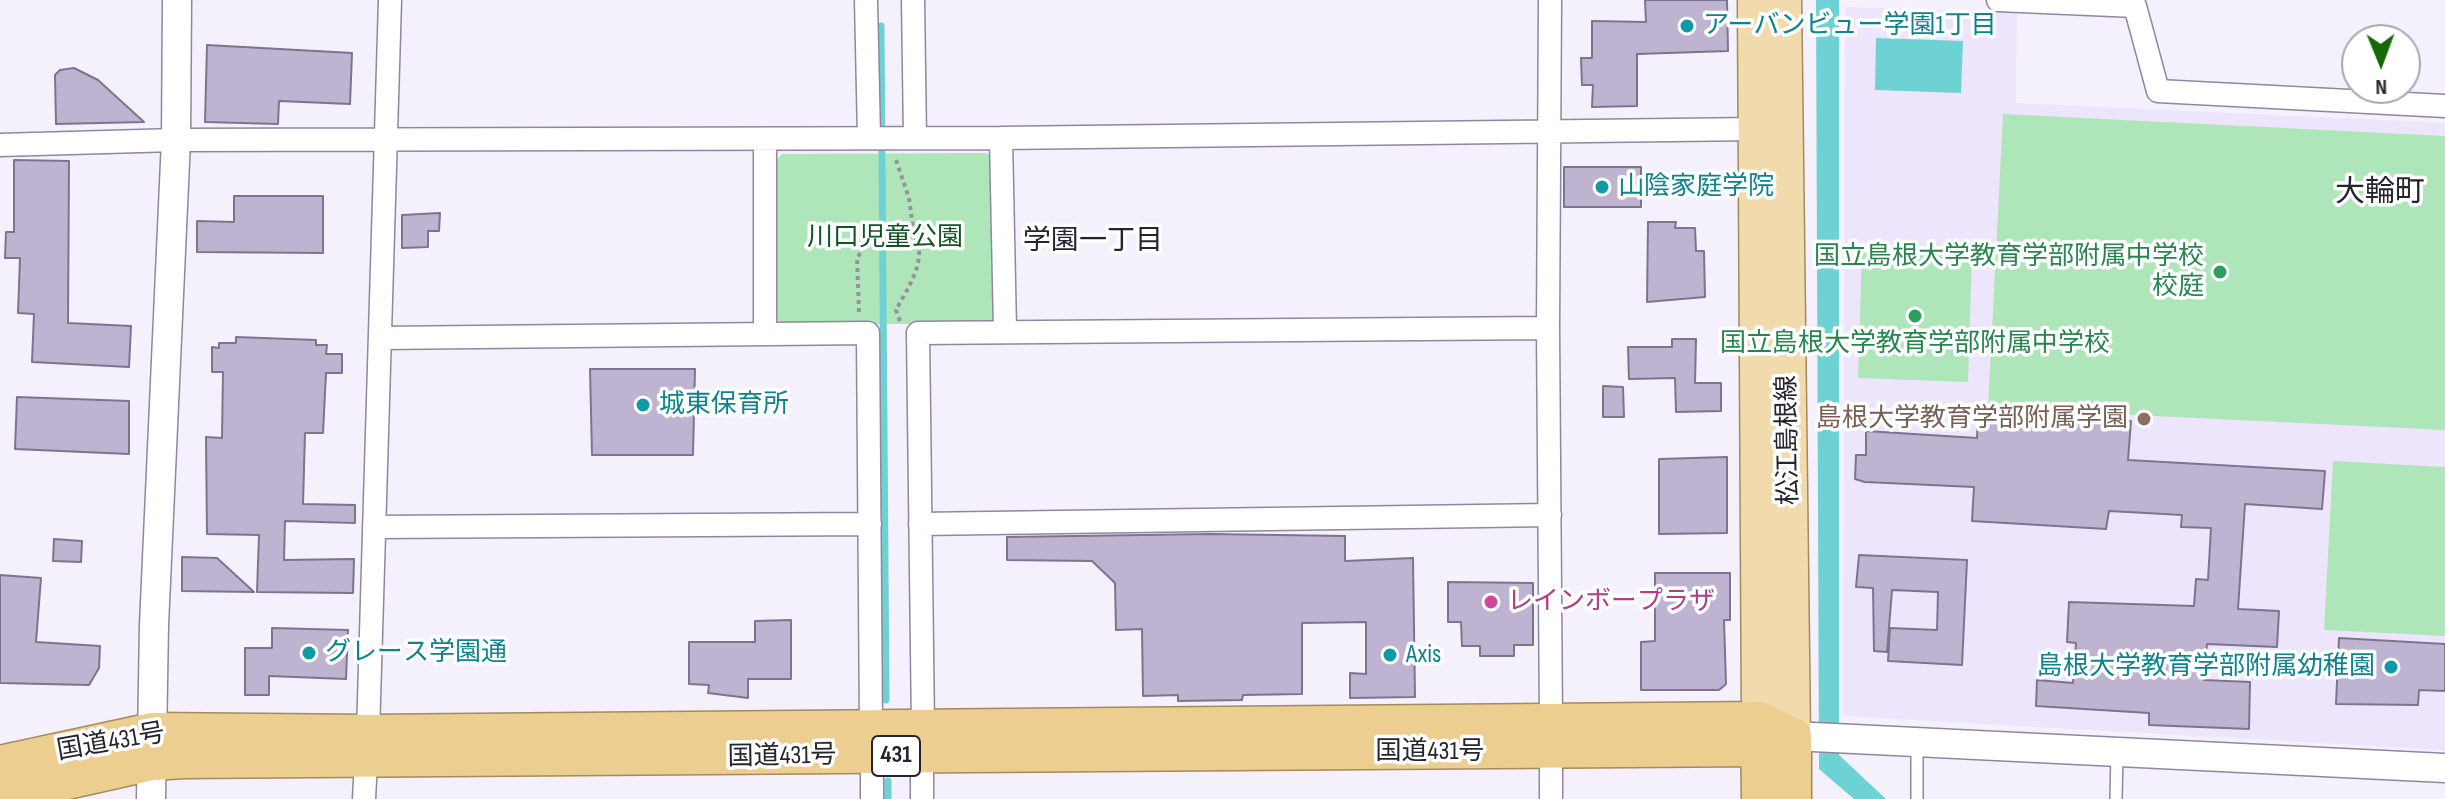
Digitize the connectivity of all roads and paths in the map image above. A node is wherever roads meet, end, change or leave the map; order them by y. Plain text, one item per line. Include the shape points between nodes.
1 (177, 0) edge
2 (390, 0) edge
3 (866, 0) edge
4 (913, 0) edge
5 (1550, 0) edge
6 (1755, 0) edge
7 (1784, 0) edge
8 (1998, 0) edge
9 (2445, 106) edge
10 (1756, 129) junction
11 (1548, 132) junction
12 (915, 137) junction
13 (1001, 138) junction
14 (765, 139) junction
15 (176, 140) junction
16 (386, 140) junction
17 (883, 142) junction
18 (0, 145) edge
19 (1548, 328) junction
20 (1005, 330) junction
21 (765, 331) junction
22 (868, 333) junction
23 (380, 338) junction
24 (1550, 515) junction
25 (870, 524) junction
26 (920, 524) junction
27 (374, 527) junction
28 (1759, 734) junction
29 (1551, 736) junction
30 (1793, 736) junction
31 (1917, 741) junction
32 (872, 742) junction
33 (922, 742) junction
34 (152, 747) junction
35 (367, 747) junction
36 (2117, 752) junction
37 (0, 764) edge
38 (2445, 768) edge
39 (0, 796) edge
40 (151, 799) edge
41 (364, 799) edge
42 (872, 799) edge
43 (922, 799) edge
44 (1551, 799) edge
45 (1760, 799) edge
46 (1793, 799) edge
47 (1917, 799) edge
48 (2116, 799) edge

1 - 15 street
2 - 16 street
3 - 17 street
4 - 12 street
5 - 11 street
6 - 10 main road, 松江島根線
7 - 30 main road, 松江島根線
8 - 9 street via 2135,6 2158,91
10 - 11 street
10 - 28 main road, 松江島根線
11 - 13 street
11 - 19 street
12 - 13 street
12 - 17 street
13 - 20 street
14 - 16 street
14 - 17 street
14 - 21 street
15 - 16 street
15 - 18 street
15 - 34 street
16 - 23 street
17 - 22 path via 909,198 914,235 865,246 857,258 857,307
19 - 20 street
19 - 24 street
20 - 26 street via 918,333
21 - 22 street
21 - 23 street
22 - 25 street
23 - 27 street
24 - 26 street
24 - 29 street
25 - 27 street
25 - 32 street
26 - 33 street
27 - 35 street
28 - 29 highway, 国道431号 / 431
28 - 29 highway, 国道431号 / 431 via 1596,751
28 - 30 highway, 国道431号 / 431
28 - 45 highway
29 - 33 highway, 国道431号 / 431
29 - 44 street
30 - 31 street
30 - 46 highway
31 - 36 street
31 - 47 lane
32 - 33 highway, 国道431号 / 431
32 - 35 highway, 国道431号 / 431
32 - 42 street
33 - 43 street
34 - 35 highway, 国道431号 / 431
34 - 37 highway, 国道431号 / 431
34 - 39 highway, 国道431号 / 431
34 - 40 street
35 - 41 street
36 - 38 street
36 - 48 lane

